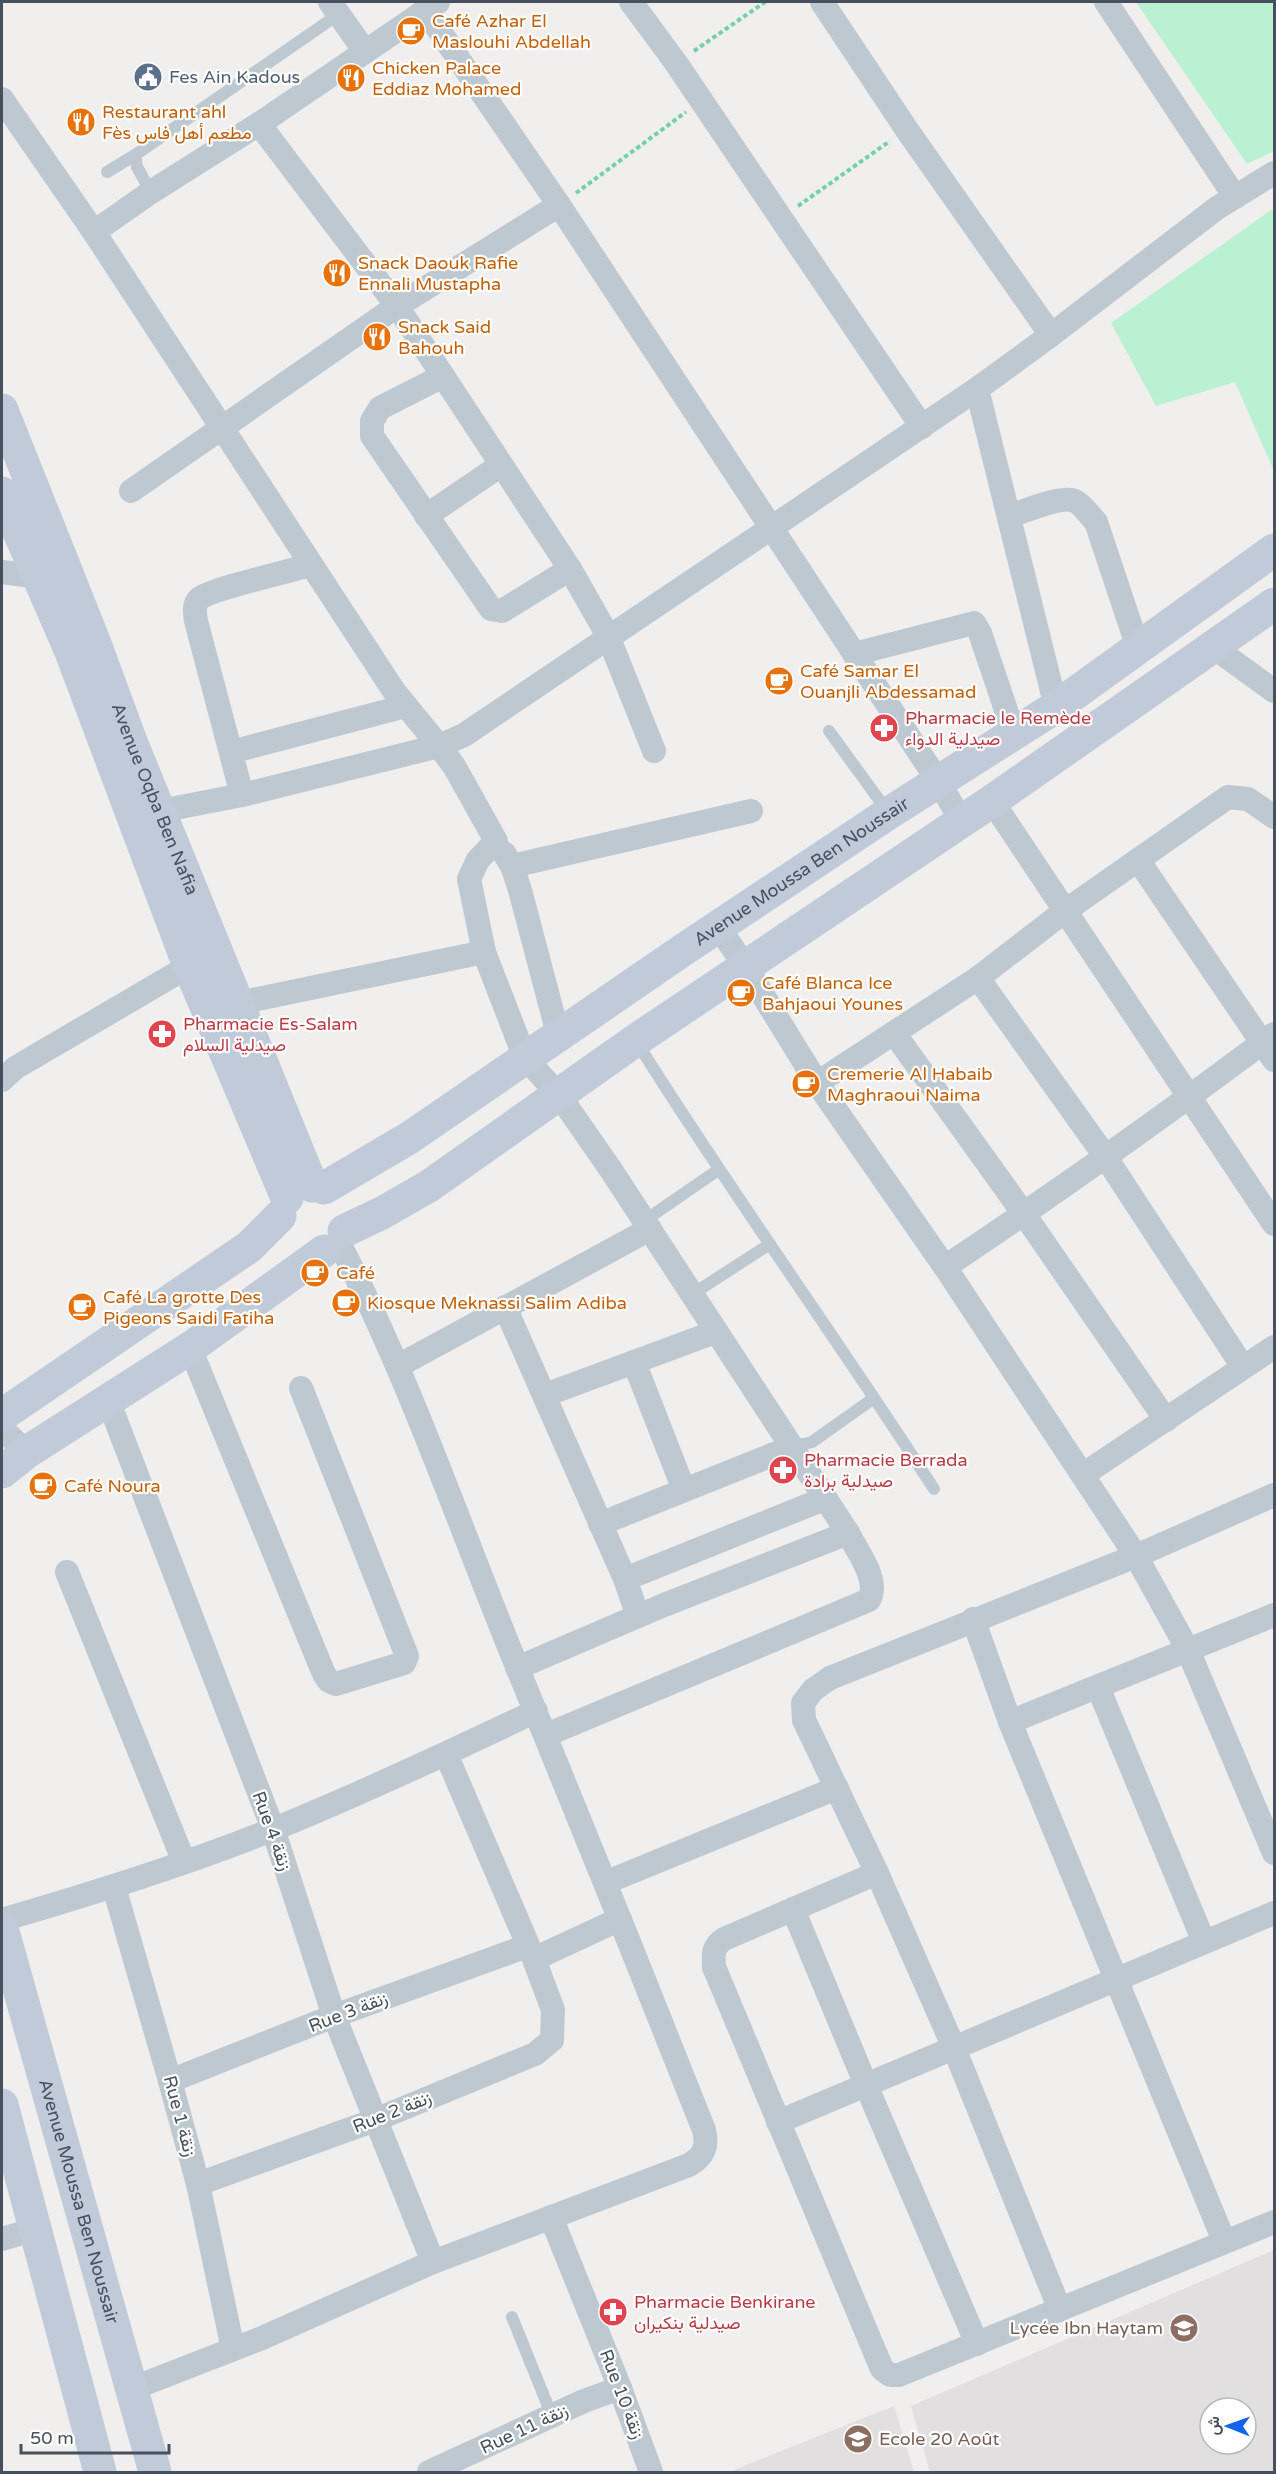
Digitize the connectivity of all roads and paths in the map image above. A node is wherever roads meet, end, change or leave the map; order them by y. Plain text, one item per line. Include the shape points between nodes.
1 (631, 2) edge
2 (765, 2) edge
3 (822, 2) edge
4 (1106, 2) edge
5 (431, 6) edge
6 (335, 8) edge
7 (364, 50) junction
8 (676, 63) junction
9 (2, 99) edge
10 (701, 101) junction
11 (259, 124) junction
12 (907, 130) junction
13 (135, 155) junction
14 (107, 172) dead end
15 (1275, 173) edge
16 (151, 192) junction
17 (1235, 197) junction
18 (560, 205) junction
19 (780, 219) junction
20 (94, 232) junction
21 (397, 306) junction
22 (1051, 335) junction
23 (443, 376) junction
24 (977, 389) junction
25 (2, 410) edge
26 (922, 427) junction
27 (221, 429) junction
28 (501, 465) junction
29 (131, 491) dead end
30 (2, 492) edge
31 (426, 516) junction
32 (1009, 516) junction
33 (772, 529) junction
34 (1275, 550) edge
35 (310, 565) junction
36 (570, 569) junction
37 (2, 572) edge
38 (39, 577) junction
39 (1275, 604) edge
40 (608, 636) junction
41 (1212, 646) junction
42 (1138, 648) junction
43 (854, 654) junction
44 (1275, 691) edge
45 (406, 706) junction
46 (1056, 707) junction
47 (829, 731) dead end
48 (1014, 734) junction
49 (440, 746) junction
50 (654, 751) dead end
51 (231, 752) junction
52 (938, 782) junction
53 (242, 795) junction
54 (992, 801) junction
55 (751, 810) dead end
56 (160, 811) junction
57 (889, 813) junction
58 (1275, 817) edge
59 (961, 820) junction
60 (496, 841) junction
61 (1138, 860) junction
62 (512, 866) junction
63 (1065, 911) junction
64 (719, 928) junction
65 (484, 952) junction
66 (189, 966) junction
67 (745, 966) junction
68 (978, 978) junction
69 (238, 1003) junction
70 (894, 1033) junction
71 (558, 1034) junction
72 (636, 1040) junction
73 (1271, 1046) edge
74 (525, 1058) junction
75 (2, 1080) edge
76 (817, 1083) junction
77 (559, 1095) junction
78 (1188, 1098) junction
79 (1105, 1156) junction
80 (718, 1170) junction
81 (301, 1197) junction
82 (1024, 1214) junction
83 (1275, 1224) edge
84 (647, 1225) junction
85 (336, 1241) junction
86 (770, 1244) junction
87 (945, 1267) junction
88 (692, 1295) junction
89 (505, 1307) junction
90 (715, 1332) junction
91 (1275, 1347) edge
92 (190, 1348) junction
93 (634, 1362) junction
94 (398, 1366) junction
95 (1243, 1366) junction
96 (301, 1388) dead end
97 (545, 1395) junction
98 (874, 1398) junction
99 (108, 1400) junction
100 (2, 1415) edge
101 (1166, 1420) junction
102 (2, 1428) edge
103 (792, 1447) junction
104 (27, 1452) junction
105 (2, 1472) edge
106 (1084, 1474) junction
107 (1275, 1479) edge
108 (934, 1489) dead end
109 (684, 1490) junction
110 (1275, 1495) edge
111 (824, 1499) junction
112 (1228, 1514) junction
113 (600, 1524) junction
114 (848, 1533) junction
115 (1136, 1556) junction
116 (67, 1572) dead end
117 (625, 1579) junction
118 (1275, 1615) edge
119 (638, 1616) junction
120 (973, 1619) junction
121 (1188, 1650) junction
122 (518, 1668) junction
123 (1098, 1687) junction
124 (536, 1711) junction
125 (1010, 1722) junction
126 (546, 1734) junction
127 (446, 1754) junction
128 (837, 1788) junction
129 (273, 1829) junction
130 (1275, 1853) edge
131 (184, 1862) junction
132 (877, 1873) junction
133 (607, 1882) junction
134 (114, 1887) junction
135 (793, 1909) junction
136 (1275, 1914) edge
137 (620, 1919) junction
138 (2, 1920) edge
139 (2, 1928) edge
140 (1204, 1942) junction
141 (530, 1952) junction
142 (1117, 1978) junction
143 (334, 2016) junction
144 (954, 2048) junction
145 (170, 2081) junction
146 (866, 2085) junction
147 (2, 2105) edge
148 (375, 2120) junction
149 (778, 2122) junction
150 (198, 2184) junction
151 (551, 2217) junction
152 (1275, 2222) edge
153 (36, 2229) junction
154 (2, 2239) edge
155 (1224, 2241) junction
156 (433, 2262) junction
157 (1060, 2310) junction
158 (512, 2317) dead end
159 (976, 2344) junction
160 (233, 2349) junction
161 (620, 2388) junction
162 (131, 2389) junction
163 (552, 2416) junction
164 (100, 2472) edge
165 (155, 2472) edge
166 (429, 2472) edge
167 (651, 2472) edge

1 - 8 street
2 - 8 path
3 - 12 street
4 - 17 street
5 - 7 street
5 - 18 street
6 - 7 street
6 - 13 lane
7 - 11 street
8 - 10 street
9 - 20 street
10 - 18 path
10 - 19 street
11 - 16 street
11 - 21 street
12 - 19 path
12 - 22 street
13 - 14 lane
13 - 16 lane
15 - 17 street
16 - 20 street
17 - 22 street
18 - 21 street
18 - 33 street
19 - 26 street
20 - 27 street
21 - 23 street
21 - 27 street
22 - 24 street
23 - 28 street
23 - 31 street via 380,408 372,421 372,436
24 - 26 street
24 - 32 street
25 - 56 street, Avenue Oqba Ben Nafia
26 - 33 street
27 - 29 street
27 - 35 street
28 - 31 street
28 - 36 street
30 - 38 street, Avenue Oqba Ben Nafia
31 - 36 street via 490,609 502,611
32 - 42 street via 1064,500 1076,501 1084,509 1096,522
32 - 46 street
33 - 40 street
33 - 43 street
34 - 42 street, Avenue Moussa Ben Noussair
35 - 45 street
35 - 51 street via 218,591 195,605
36 - 40 street
37 - 38 street
38 - 66 street, Avenue Oqba Ben Nafia
39 - 41 street
40 - 49 street via 464,735
40 - 50 street
41 - 44 street
41 - 54 street
42 - 46 street, Avenue Moussa Ben Noussair
43 - 48 street via 974,623
43 - 52 street
45 - 49 street
45 - 51 street
46 - 48 street, Avenue Moussa Ben Noussair
47 - 57 lane
48 - 52 street, Avenue Moussa Ben Noussair
49 - 53 street
49 - 60 street
51 - 53 street
52 - 57 street, Avenue Moussa Ben Noussair
52 - 59 street
53 - 56 street
54 - 59 street
54 - 63 street
55 - 62 street
56 - 69 street, Avenue Oqba Ben Nafia
57 - 64 street, Avenue Moussa Ben Noussair
58 - 61 street via 1248,799 1228,797
59 - 67 street
60 - 62 street
60 - 65 street via 478,860 469,879
61 - 63 street
61 - 73 street
62 - 71 street
63 - 68 street
63 - 78 street
64 - 67 street
64 - 71 street, Avenue Moussa Ben Noussair
65 - 69 street
65 - 74 street
66 - 75 street via 15,1068
66 - 81 street, Avenue Oqba Ben Nafia
67 - 72 street
67 - 76 street
68 - 70 street
68 - 79 street
69 - 81 street, Avenue Oqba Ben Nafia
70 - 76 street
70 - 82 street
71 - 74 street, Avenue Moussa Ben Noussair
72 - 77 street
72 - 80 lane
73 - 78 street
74 - 77 street
74 - 81 street, Avenue Moussa Ben Noussair via 409,1138
76 - 87 street
77 - 84 street
77 - 85 street via 429,1186
78 - 79 street
78 - 83 street
79 - 82 street
79 - 95 street
80 - 84 lane
80 - 86 lane
81 - 85 street via 333,1193 345,1210 346,1221
81 - 85 street via 281,1227 292,1246 302,1251
81 - 100 street, Avenue Moussa Ben Noussair via 249,1247
82 - 87 street
82 - 101 street
84 - 88 street
84 - 89 street
85 - 92 street
85 - 94 street
86 - 88 lane
86 - 98 lane
87 - 106 street
88 - 90 street
89 - 94 street
89 - 97 street
90 - 93 street
90 - 103 street
91 - 95 street
92 - 96 street via 324,1674 336,1684 404,1663 407,1656
92 - 99 street
93 - 97 street
93 - 109 street
94 - 122 street
95 - 101 street
97 - 113 street
98 - 103 lane via 812,1442
98 - 108 lane
99 - 104 street
99 - 129 street, Rue 4 زنقة
101 - 106 street
102 - 104 street
103 - 109 street
103 - 111 street
104 - 105 street
106 - 115 street
107 - 112 street
109 - 113 street
110 - 112 street
111 - 114 street
111 - 117 street
112 - 115 street
113 - 117 street
114 - 119 street
114 - 126 street via 872,1582 869,1600
115 - 120 street
115 - 121 street
116 - 131 street
117 - 119 street
118 - 121 street
119 - 122 street
120 - 125 street
120 - 128 street via 830,1678 813,1690 803,1703 804,1720
121 - 123 street
121 - 130 street
122 - 124 street
123 - 125 street
123 - 140 street
124 - 126 street
124 - 127 street
125 - 142 street
126 - 133 street
127 - 129 street
127 - 141 street
128 - 132 street
128 - 133 street
129 - 131 street
129 - 143 street, Rue 4 زنقة
131 - 134 street
132 - 135 street
132 - 144 street
133 - 137 street
134 - 138 street
134 - 145 street, Rue 1 زنقة
135 - 146 street
135 - 149 street via 724,1939 716,1944 713,1954 714,1967
136 - 140 street
137 - 141 street, Rue 3 زنقة
137 - 151 street via 704,2130 706,2148 700,2159 689,2165
139 - 162 street, Avenue Moussa Ben Noussair
140 - 142 street
141 - 143 street, Rue 3 زنقة
141 - 148 street, Rue 2 زنقة via 553,2010 552,2040 535,2054
142 - 144 street
142 - 155 street
143 - 145 street, Rue 3 زنقة
143 - 148 street, Rue 4 زنقة
144 - 146 street
144 - 157 street
145 - 150 street, Rue 1 زنقة
146 - 149 street
146 - 159 street
147 - 153 street
148 - 150 street, Rue 2 زنقة
148 - 156 street, Rue 4 زنقة
149 - 159 street via 882,2369 899,2375
150 - 160 street, Rue 1 زنقة
151 - 156 street
151 - 161 street, Rue 10 زنقة
152 - 155 street
153 - 154 street
153 - 164 street
155 - 157 street
156 - 160 street
157 - 159 street
158 - 163 lane
160 - 162 street
161 - 163 street, Rue 11 زنقة
161 - 167 street, Rue 10 زنقة
162 - 165 street, Avenue Moussa Ben Noussair
163 - 166 street, Rue 11 زنقة

